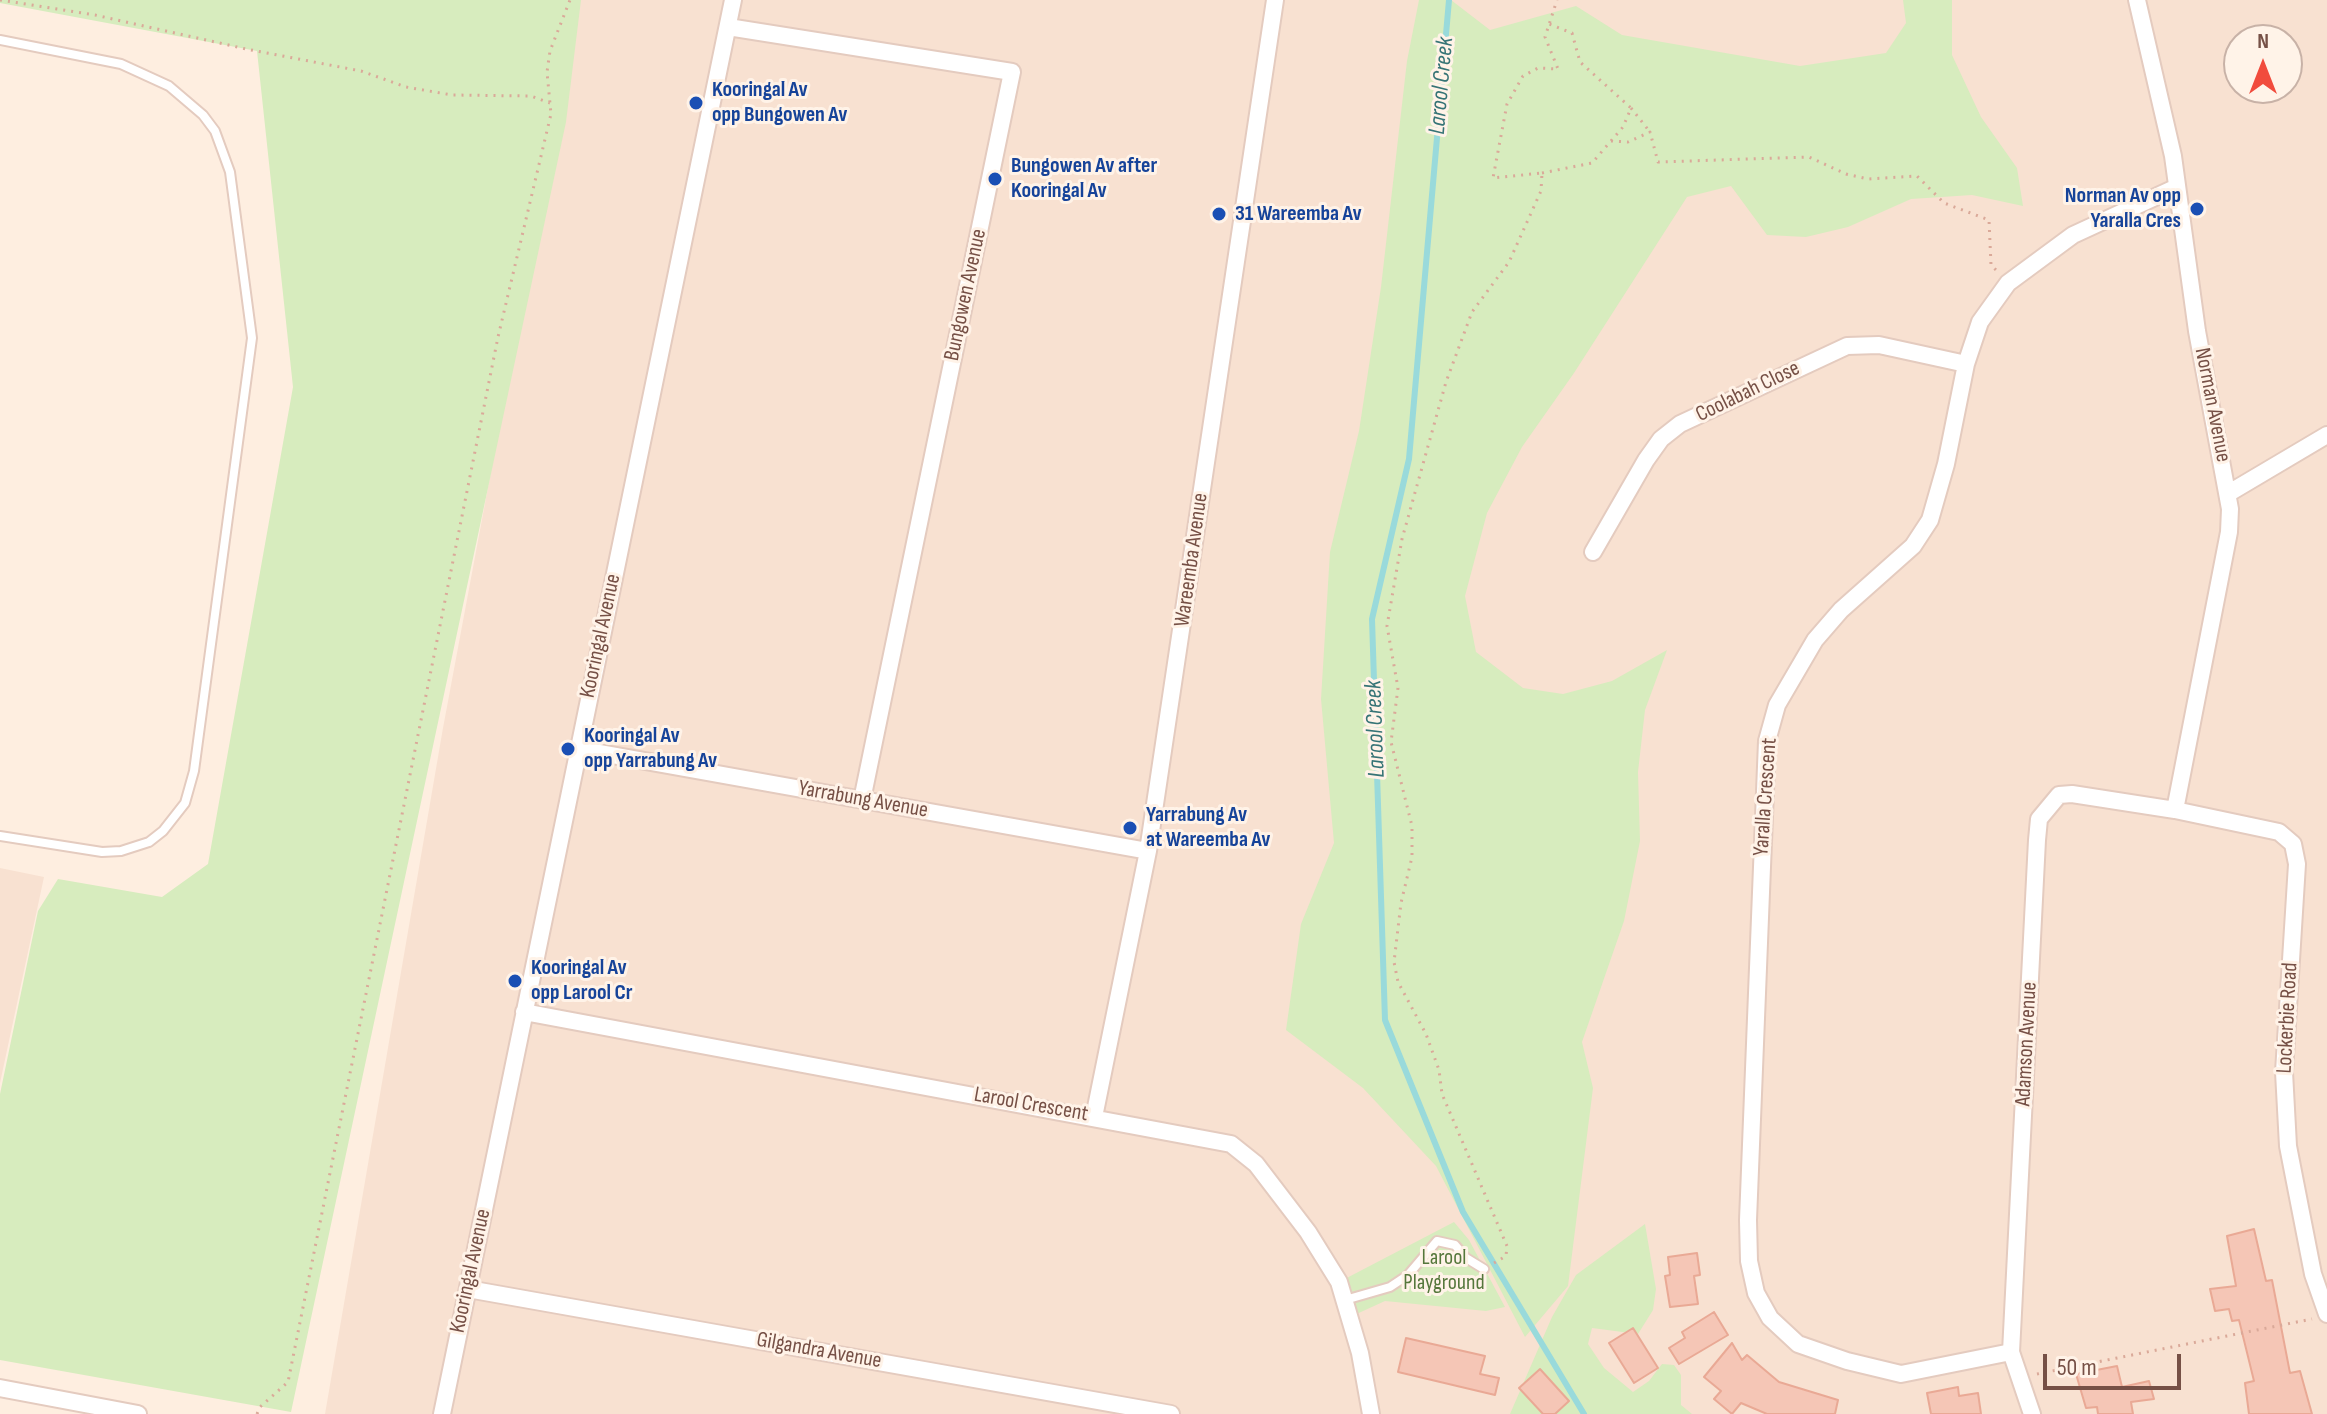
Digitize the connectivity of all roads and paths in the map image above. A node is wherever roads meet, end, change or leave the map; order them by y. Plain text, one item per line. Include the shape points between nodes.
1 (0, 0) edge
2 (570, 0) edge
3 (733, 0) edge
4 (1275, 0) edge
5 (1557, 0) edge
6 (2137, 0) edge
7 (24, 2) edge
8 (1549, 24) junction
9 (728, 27) junction
10 (0, 40) edge
11 (550, 103) junction
12 (1631, 108) junction
13 (1650, 132) junction
14 (1611, 141) junction
15 (1542, 173) junction
16 (2177, 187) junction
17 (2008, 283) junction
18 (1966, 364) junction
19 (2327, 435) edge
20 (2229, 493) junction
21 (1593, 552) dead end
22 (578, 749) junction
23 (862, 800) junction
24 (2175, 810) junction
25 (0, 836) edge
26 (1148, 851) junction
27 (524, 1012) junction
28 (1094, 1117) junction
29 (1506, 1256) dead end
30 (1484, 1269) dead end
31 (468, 1289) junction
32 (1345, 1300) junction
33 (2320, 1316) edge
34 (2011, 1352) junction
35 (2018, 1378) junction
36 (0, 1388) edge
37 (138, 1414) edge
38 (257, 1414) edge
39 (442, 1414) edge
40 (1171, 1414) edge
41 (1371, 1414) edge
42 (2032, 1414) edge

1 - 7 path
2 - 11 path via 550,51
3 - 9 street, Kooringal Avenue
4 - 26 street, Wareemba Avenue
5 - 8 path
6 - 16 street, Norman Avenue
7 - 11 path via 361,71 406,87 452,95 531,96
8 - 12 path via 1572,33 1580,62
8 - 15 path via 1545,37 1558,69 1538,68 1523,76 1507,104 1493,178
9 - 22 street, Kooringal Avenue
9 - 23 street, Bungowen Avenue via 1012,72
10 - 25 lane via 121,64 169,86 203,115 230,172 252,338 194,771 185,803 149,842 121,851
11 - 38 path via 494,352 288,1382
12 - 13 path
12 - 14 path
13 - 14 path via 1628,142
13 - 17 path via 1658,162 1809,157 1868,179 1917,176 1944,203 1989,220 1991,265
14 - 15 path via 1592,163
15 - 29 path via 1541,191 1509,262 1472,312 1446,382 1402,539 1387,626 1398,688 1391,742 1412,826 1412,857 1394,962 1398,982 1426,1034 1442,1094 1507,1246
16 - 17 street, Yaralla Crescent via 2073,235
16 - 20 street, Norman Avenue via 2197,331
17 - 18 street, Yaralla Crescent via 1980,322
18 - 21 street, Coolabah Close via 1879,345 1847,346 1680,424 1646,460
18 - 34 street, Yaralla Crescent via 1930,520 1913,546 1815,640 1777,705 1767,741 1749,1261 1756,1293 1770,1318 1798,1344 1834,1357 1901,1374
19 - 20 street
20 - 24 street, Norman Avenue via 2229,532
22 - 23 street, Yarrabung Avenue
22 - 27 street, Kooringal Avenue
23 - 26 street, Yarrabung Avenue
24 - 33 street, Lockerbie Road via 2279,832 2293,844 2297,864 2284,1072 2288,1146
24 - 34 street, Adamson Avenue via 2072,794 2059,795 2039,819
26 - 28 street, Wareemba Avenue
27 - 28 street, Larool Crescent
27 - 31 street, Kooringal Avenue
28 - 32 street, Larool Crescent via 1231,1144 1256,1164 1308,1232
30 - 32 lane via 1455,1245 1437,1241 1408,1275 1390,1287
31 - 39 street, Kooringal Avenue
31 - 40 street, Gilgandra Avenue
32 - 41 street, Larool Crescent
33 - 35 path
34 - 35 street, Adamson Avenue
35 - 42 street, Adamson Avenue
36 - 37 street

